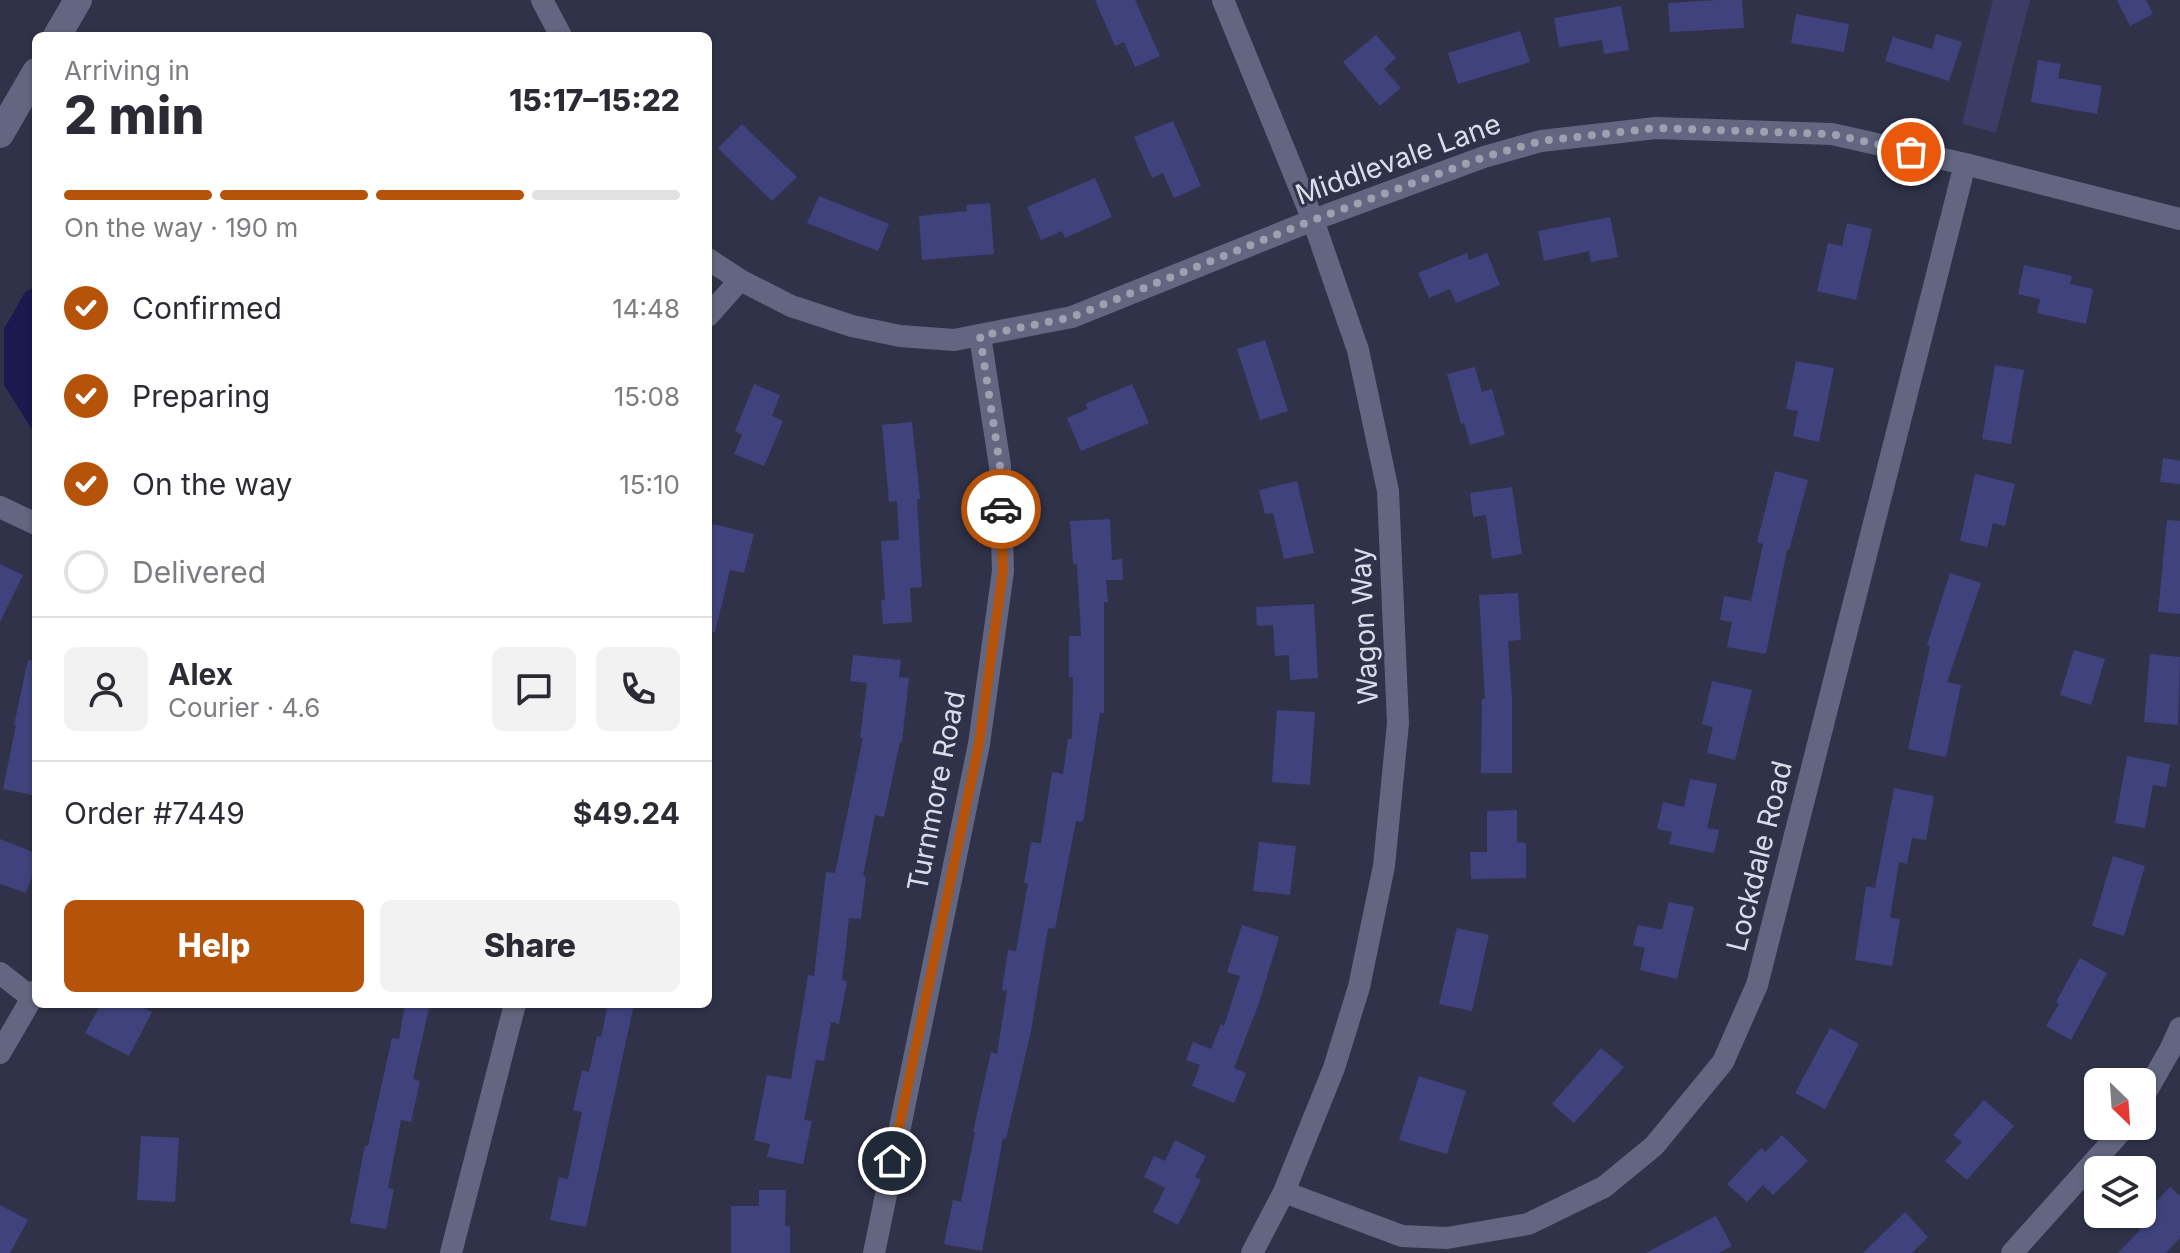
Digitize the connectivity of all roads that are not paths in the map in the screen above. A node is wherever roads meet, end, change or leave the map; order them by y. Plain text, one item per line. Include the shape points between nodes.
1 (78, 0) edge
2 (1223, 0) edge
3 (551, 3) edge
4 (59, 32) edge
5 (560, 32) edge
6 (32, 79) edge
7 (0, 134) edge
8 (1965, 164) junction
9 (2180, 219) edge
10 (1313, 220) junction
11 (712, 262) edge
12 (740, 280) junction
13 (712, 312) edge
14 (980, 336) junction
15 (0, 507) edge
16 (32, 522) edge
17 (0, 973) edge
18 (32, 993) edge
19 (32, 997) edge
20 (514, 1008) edge
21 (2180, 1028) edge
22 (0, 1053) edge
23 (2156, 1074) edge
24 (2113, 1140) edge
25 (1284, 1192) junction
26 (451, 1253) edge
27 (874, 1253) edge
28 (1252, 1253) edge
29 (2012, 1253) edge

1 - 4 street
2 - 10 street, Wagon Way
3 - 5 street
6 - 7 street
8 - 9 street, Middlevale Lane
8 - 10 street, Middlevale Lane via 1832,134 1656,128 1541,141
8 - 25 street, Lockdale Road via 1757,985 1723,1062 1654,1146 1604,1187 1528,1224 1447,1238 1402,1236
10 - 14 street, Middlevale Lane via 1072,317
10 - 25 street, Wagon Way via 1358,350 1388,491 1398,723 1384,866 1359,987 1334,1068
11 - 12 street, Middlevale Lane
12 - 13 street
12 - 14 street, Middlevale Lane via 791,306 852,326 900,336
14 - 27 street, Turnmore Road via 1000,466 1003,571 979,744
15 - 16 street
17 - 18 street
19 - 22 street
20 - 26 street
21 - 23 street
24 - 29 street
25 - 28 street, Wagon Way

